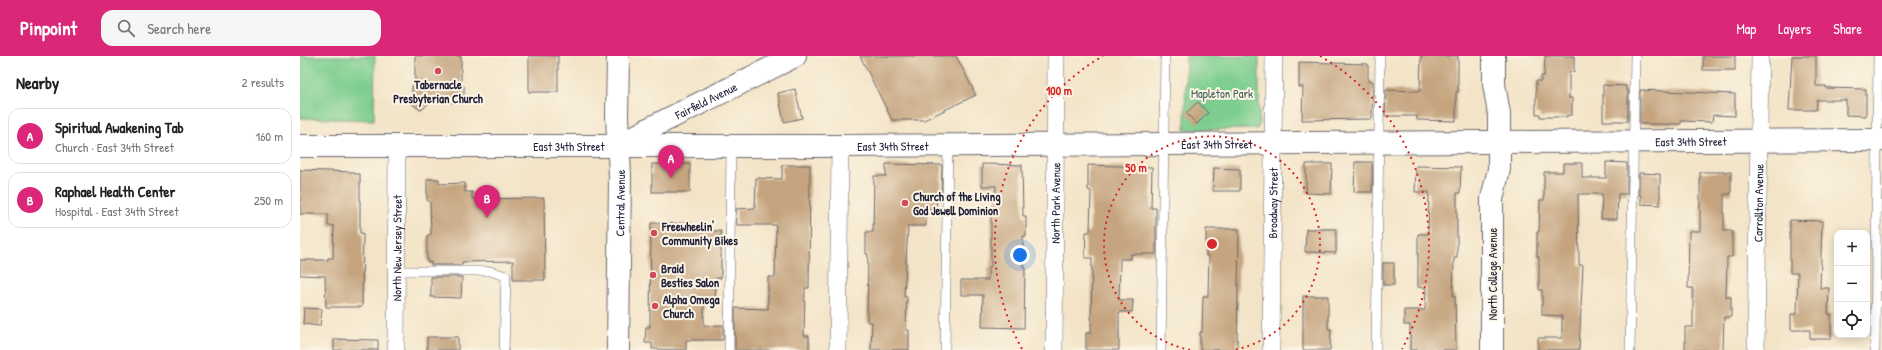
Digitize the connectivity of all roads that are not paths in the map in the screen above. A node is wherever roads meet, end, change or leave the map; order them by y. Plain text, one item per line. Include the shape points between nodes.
1 (618, 56) edge
2 (795, 56) edge
3 (1056, 56) edge
4 (1164, 56) edge
5 (1274, 56) edge
6 (1380, 56) edge
7 (1494, 56) edge
8 (1635, 56) edge
9 (1760, 56) edge
10 (1878, 56) edge
11 (1760, 140) junction
12 (1880, 140) edge
13 (1634, 141) junction
14 (1273, 142) junction
15 (1379, 142) junction
16 (1493, 142) junction
17 (1164, 143) junction
18 (1055, 144) junction
19 (948, 145) junction
20 (300, 146) edge
21 (397, 146) junction
22 (619, 146) junction
23 (731, 146) junction
24 (840, 146) junction
25 (396, 271) junction
26 (396, 350) edge
27 (504, 350) edge
28 (618, 350) edge
29 (729, 350) edge
30 (838, 350) edge
31 (945, 350) edge
32 (1054, 350) edge
33 (1161, 350) edge
34 (1271, 350) edge
35 (1376, 350) edge
36 (1492, 350) edge
37 (1630, 350) edge
38 (1756, 350) edge
39 (1875, 350) edge

1 - 22 street, Central Avenue
2 - 22 street, Fairfield Avenue
3 - 18 street, North Park Avenue
4 - 17 lane
5 - 14 street, Broadway Street
6 - 15 lane
7 - 16 street, North College Avenue via 1494,84 1500,114
8 - 13 lane
9 - 11 street, Carrollton Avenue
10 - 12 lane
11 - 12 street, East 34th Street
11 - 13 street, East 34th Street
11 - 38 street, Carrollton Avenue
12 - 39 lane
13 - 16 street, East 34th Street
13 - 37 lane
14 - 15 street, East 34th Street
14 - 17 street, East 34th Street
14 - 34 street, Broadway Street
15 - 16 street, East 34th Street
15 - 35 lane
16 - 36 street, North College Avenue via 1499,169 1492,198
17 - 18 street, East 34th Street
17 - 33 lane
18 - 19 street, East 34th Street
18 - 32 street, North Park Avenue
19 - 24 street, East 34th Street
19 - 31 lane
20 - 21 street, East 34th Street
21 - 22 street, East 34th Street
21 - 25 street, North New Jersey Street
22 - 23 street, East 34th Street
22 - 28 street, Central Avenue
23 - 24 street, East 34th Street
23 - 29 lane
24 - 30 street
25 - 26 street, North New Jersey Street
25 - 27 lane via 490,271 506,276

